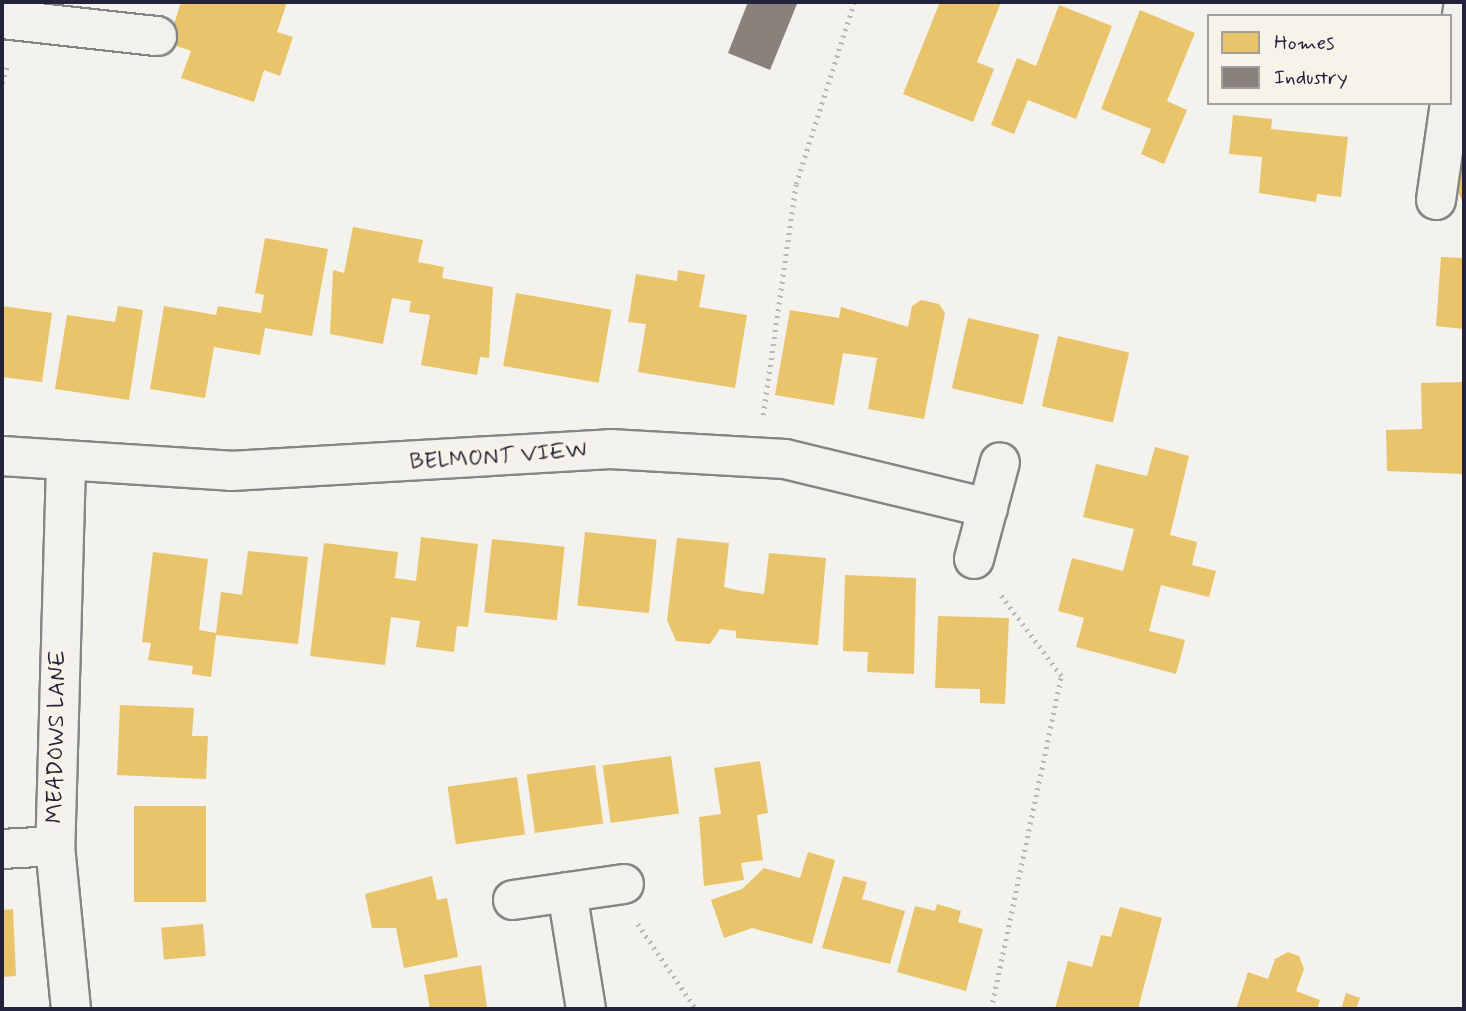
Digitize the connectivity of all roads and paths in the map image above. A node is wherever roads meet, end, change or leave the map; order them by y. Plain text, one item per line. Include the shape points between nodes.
1 (854, 2) edge
2 (1464, 2) edge
3 (15, 13) edge
4 (157, 36) dead end
5 (1452, 87) edge
6 (1449, 105) edge
7 (1436, 200) dead end
8 (2, 456) edge
9 (756, 457) junction
10 (1000, 462) dead end
11 (66, 464) junction
12 (988, 508) junction
13 (974, 559) joint
14 (55, 846) junction
15 (2, 849) edge
16 (624, 884) joint
17 (567, 892) junction
18 (513, 901) dead end
19 (71, 1009) edge
20 (586, 1009) edge
21 (696, 1009) edge
22 (991, 1009) edge

1 - 9 path via 796,184
2 - 5 street
3 - 4 street
6 - 7 street
8 - 11 street, BELMONT VIEW
9 - 11 street, BELMONT VIEW via 610,450 231,471
9 - 12 street, BELMONT VIEW
10 - 12 street
11 - 14 street, MEADOWS LANE
12 - 13 street
13 - 22 path via 1061,676
14 - 15 street
14 - 19 street, MEADOWS LANE
16 - 17 street
16 - 21 path via 643,934
17 - 18 street
17 - 20 street

